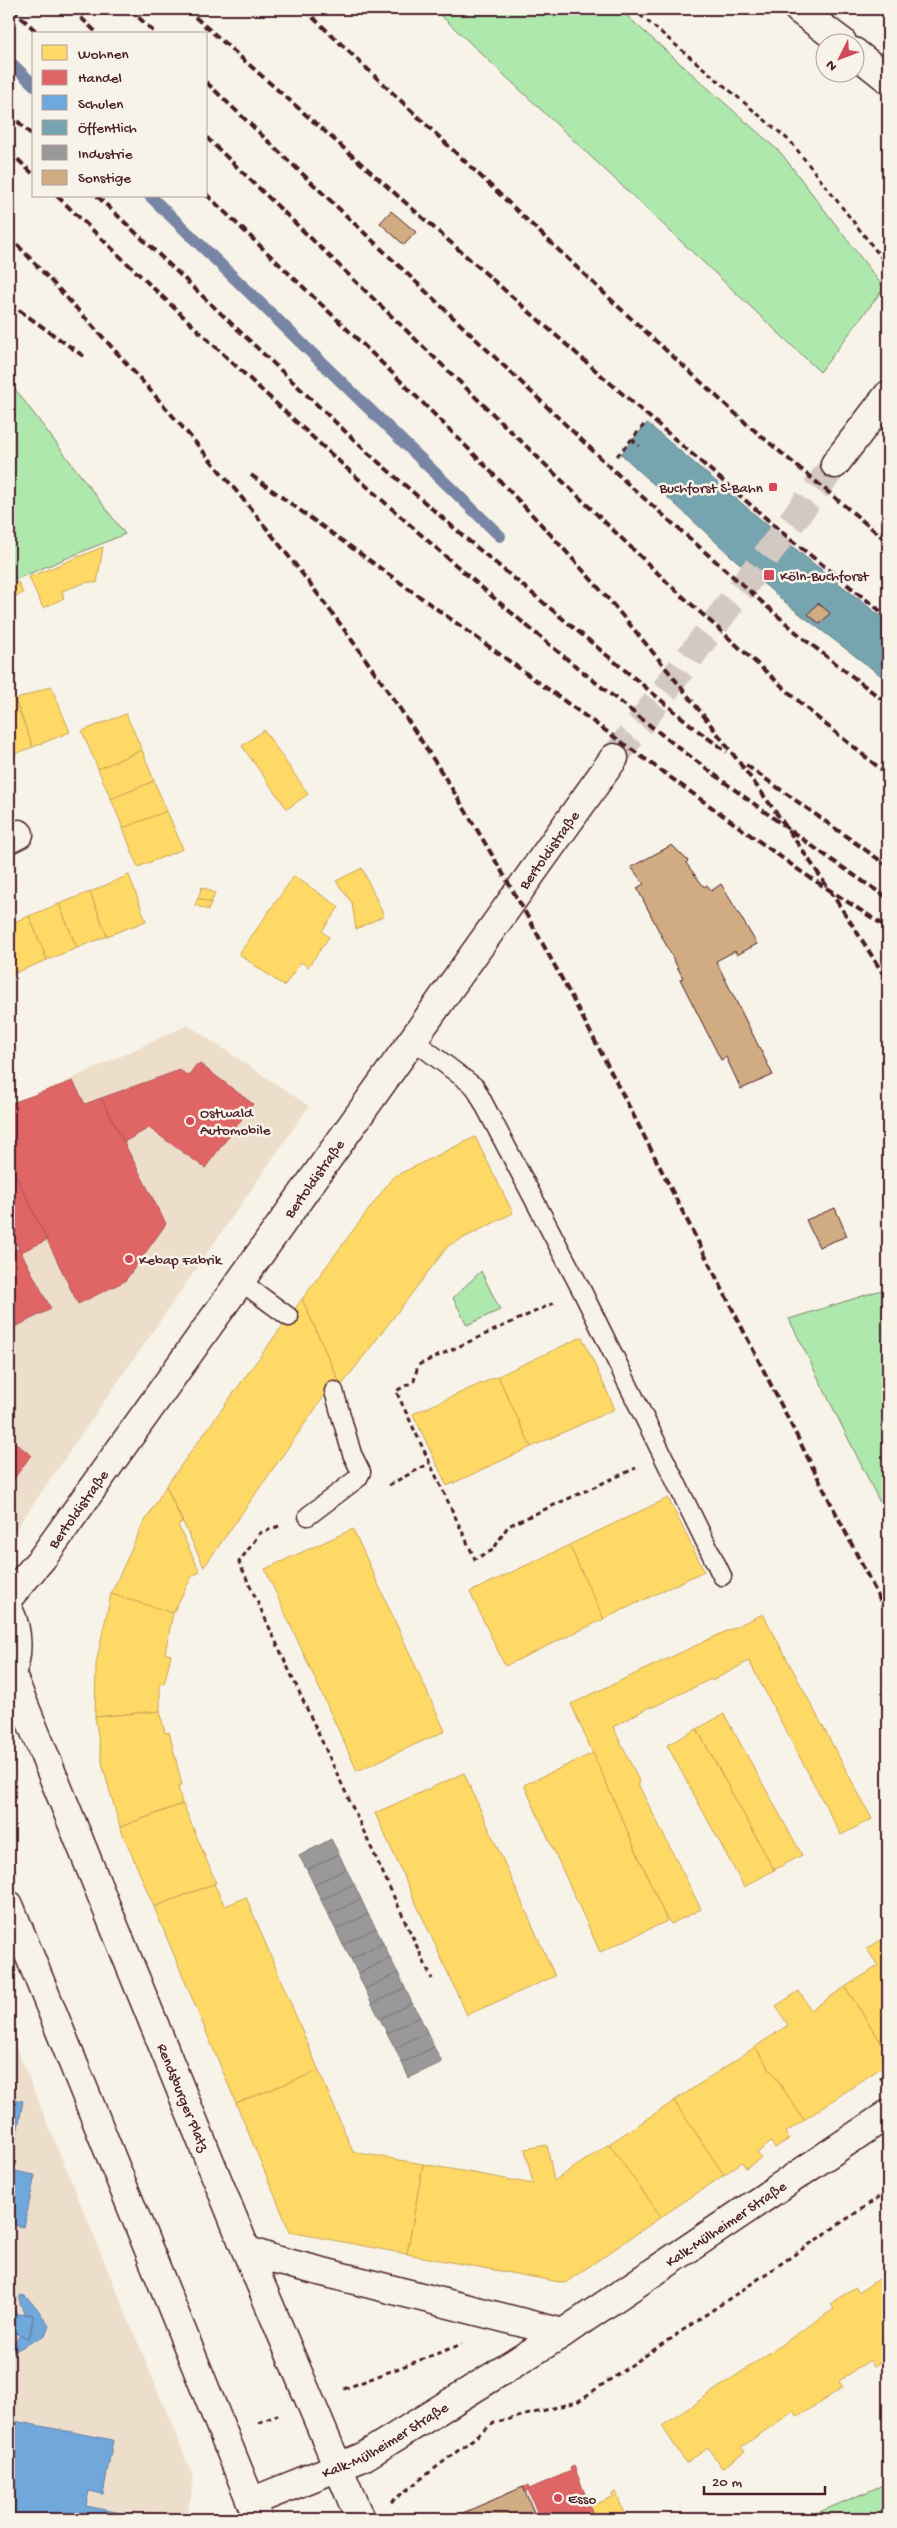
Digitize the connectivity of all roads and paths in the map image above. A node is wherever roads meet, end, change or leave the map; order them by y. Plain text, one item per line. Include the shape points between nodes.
1 (632, 9) edge
2 (798, 9) edge
3 (829, 32) edge
4 (864, 60) edge
5 (888, 79) edge
6 (888, 266) edge
7 (888, 395) edge
8 (644, 425) dead end
9 (632, 439) junction
10 (639, 446) dead end
11 (617, 456) dead end
12 (835, 464) tunnel mouth
13 (614, 758) tunnel mouth
14 (412, 1039) junction
15 (240, 1281) junction
16 (582, 1291) junction
17 (289, 1317) dead end
18 (334, 1391) dead end
19 (664, 1456) junction
20 (430, 1463) junction
21 (361, 1472) junction
22 (308, 1516) joint
23 (722, 1576) dead end
24 (9, 1597) edge
25 (9, 1611) edge
26 (10, 1675) edge
27 (9, 1904) edge
28 (432, 1979) dead end
29 (888, 2074) edge
30 (872, 2085) dead end
31 (888, 2114) edge
32 (888, 2190) edge
33 (246, 2250) junction
34 (512, 2320) junction
35 (563, 2333) junction
36 (336, 2392) dead end
37 (338, 2467) junction
38 (254, 2511) edge
39 (371, 2514) edge

1 - 6 path via 791,142
2 - 3 street
4 - 5 street
7 - 12 street
8 - 9 path
9 - 10 path
9 - 11 path
13 - 14 street, Bertoldistraße
14 - 15 street, Bertoldistraße
14 - 16 lane via 475,1087
15 - 17 lane
15 - 24 street, Bertoldistraße via 44,1556
16 - 19 lane
16 - 20 path via 418,1365 414,1381 396,1391
18 - 21 lane via 352,1454
19 - 20 path via 508,1526 493,1550 474,1559
19 - 23 lane
20 - 21 path via 377,1492
21 - 22 lane via 358,1478
22 - 28 path via 260,1533 240,1562
25 - 26 street via 14,1620 17,1647
26 - 33 street, Rendsburger Platz
27 - 38 street
29 - 30 path
31 - 35 street, Kalk-Mülheimer Straße
32 - 39 path via 577,2402 494,2423
33 - 34 street
33 - 37 street, Rendsburger Platz
34 - 35 street
34 - 36 path via 479,2338
35 - 37 street, Kalk-Mülheimer Straße via 363,2456
37 - 38 street, Kalk-Mülheimer Straße
37 - 39 street, Rendsburger Platz

